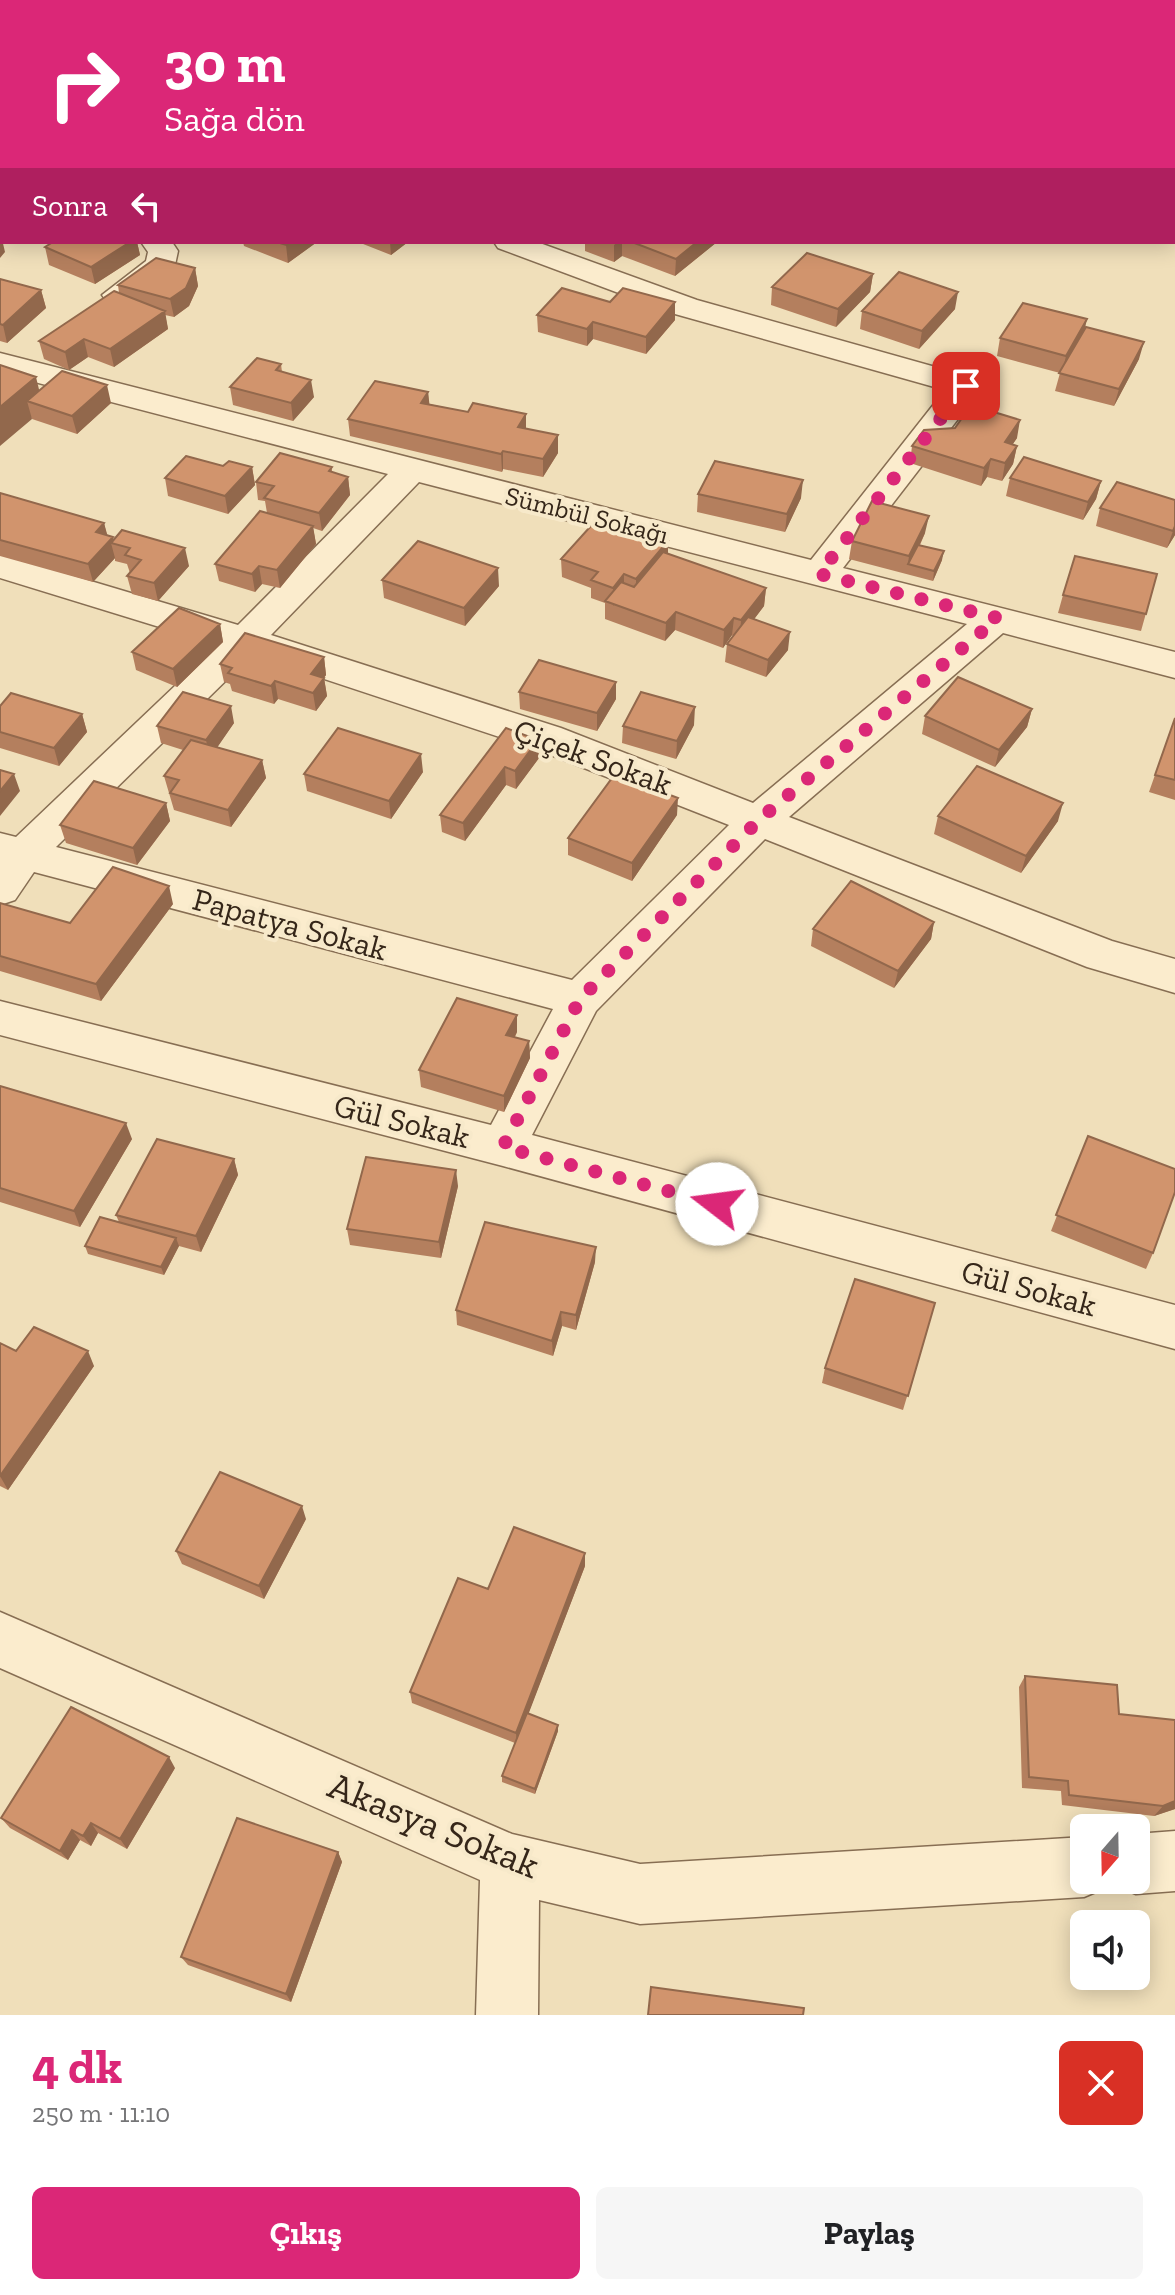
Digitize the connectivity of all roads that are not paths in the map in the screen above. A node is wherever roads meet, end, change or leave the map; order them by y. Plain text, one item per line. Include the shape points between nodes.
1 (157, 244) edge
2 (514, 244) edge
3 (88, 314) edge
4 (48, 339) edge
5 (4, 364) edge
6 (410, 471) junction
7 (0, 566) edge
8 (819, 574) junction
9 (998, 618) junction
10 (245, 640) junction
11 (1175, 665) edge
12 (760, 819) junction
13 (12, 851) edge
14 (0, 889) edge
15 (1175, 976) edge
16 (580, 999) junction
17 (0, 1018) edge
18 (503, 1147) junction
19 (1175, 1327) edge
20 (0, 1640) edge
21 (1175, 1861) edge
22 (510, 1863) junction
23 (1150, 1863) edge
24 (1070, 1868) edge
25 (507, 2015) edge

1 - 3 street via 164,259 155,271
2 - 8 street via 686,307 966,386
4 - 5 street
5 - 6 street, Sümbül Sokağı
6 - 8 street, Sümbül Sokağı
6 - 10 street
7 - 10 street, Çiçek Sokak
8 - 9 street, Sümbül Sokağı
9 - 11 street, Sümbül Sokağı
9 - 12 street
10 - 12 street, Çiçek Sokak via 547,738
10 - 13 street
12 - 15 street, Çiçek Sokak via 1102,955
12 - 16 street
13 - 14 street
13 - 16 street, Papatya Sokak
16 - 18 street
17 - 18 street, Gül Sokak
18 - 19 street, Gül Sokak
20 - 22 street, Akasya Sokak
21 - 23 street
22 - 24 street, Akasya Sokak via 640,1894
22 - 25 street

